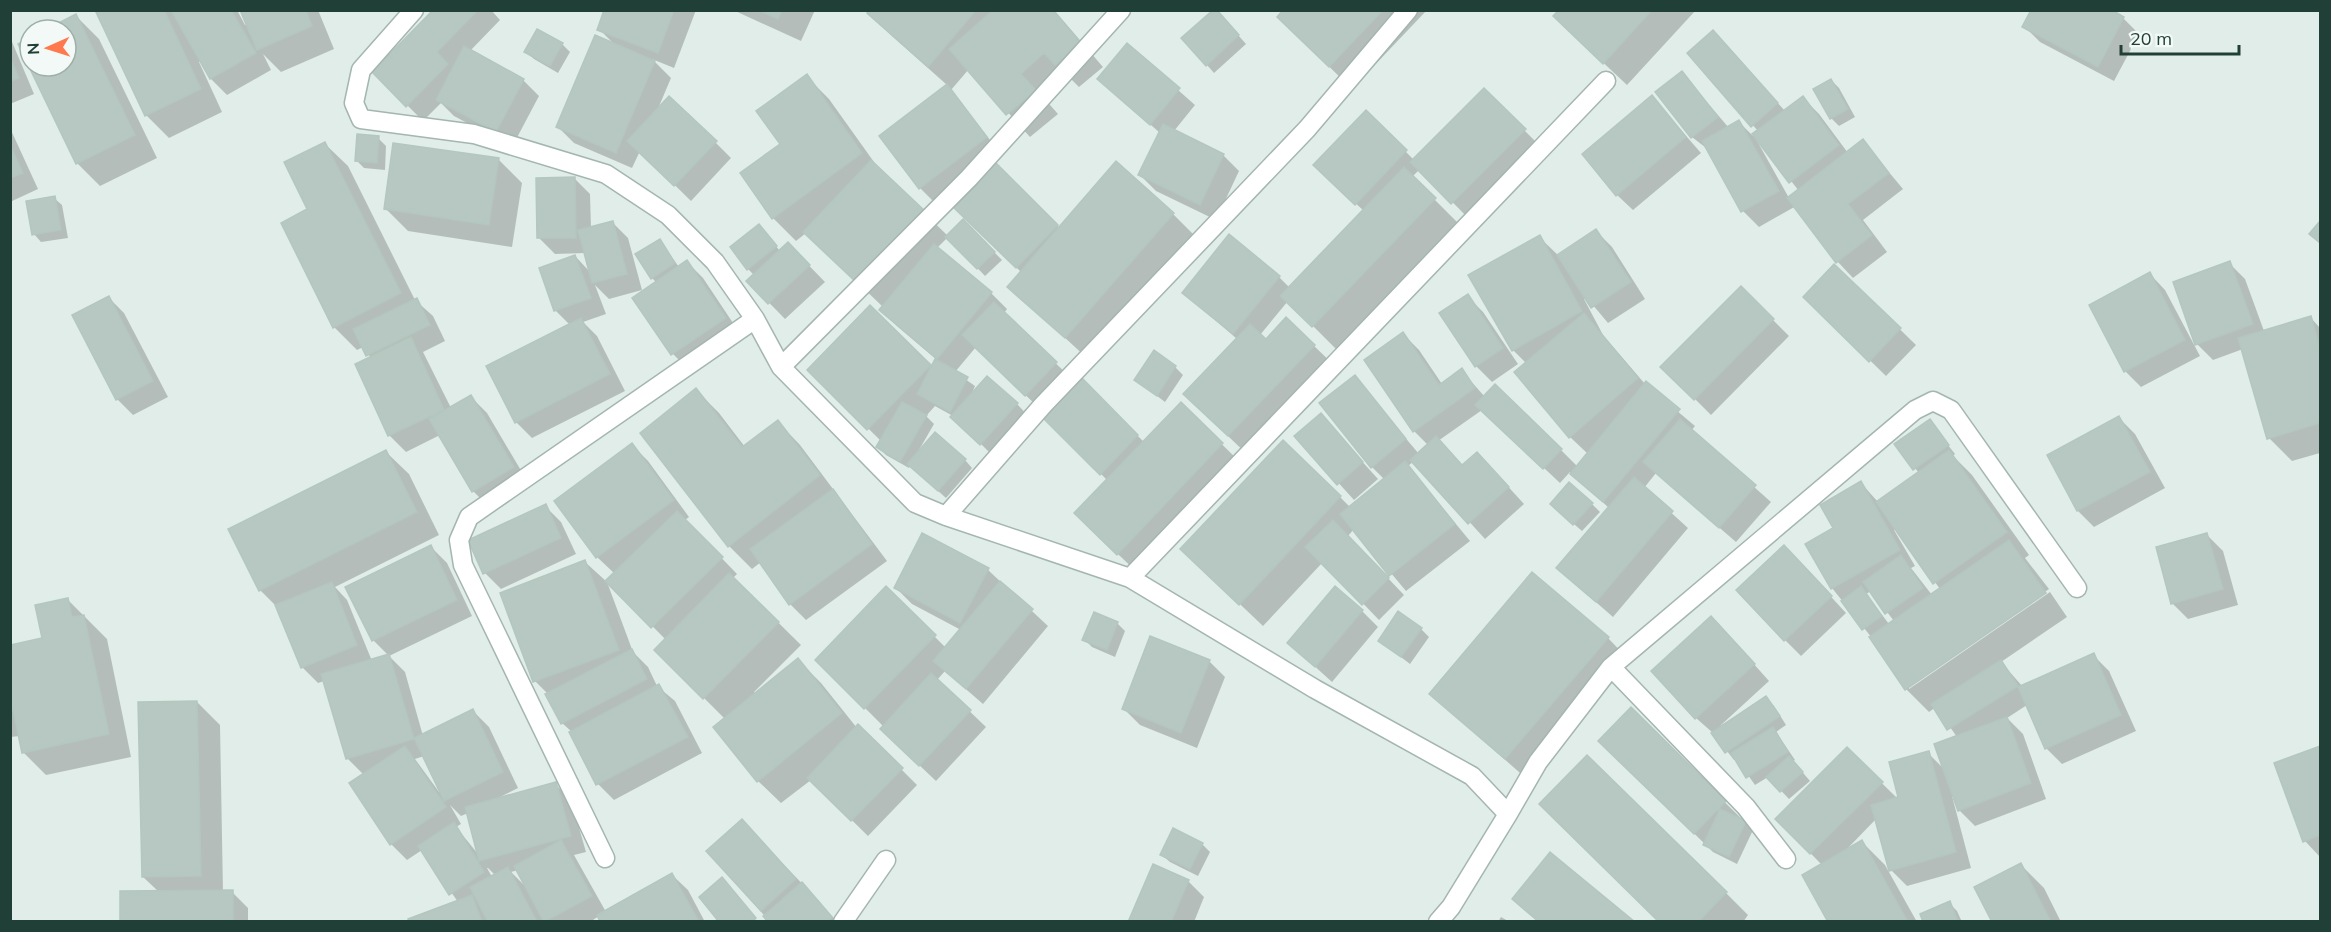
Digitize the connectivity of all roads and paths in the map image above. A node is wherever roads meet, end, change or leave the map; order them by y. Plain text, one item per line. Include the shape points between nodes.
1 (414, 10) edge
2 (1121, 10) edge
3 (1408, 10) edge
4 (1606, 81) dead end
5 (755, 319) junction
6 (781, 367) junction
7 (946, 516) junction
8 (1130, 578) junction
9 (2077, 588) dead end
10 (1611, 667) junction
11 (1508, 814) junction
12 (606, 858) dead end
13 (1786, 859) dead end
14 (886, 860) dead end
15 (843, 921) edge
16 (1438, 921) edge

1 - 5 street via 361,70 354,103 361,119 474,134 606,174 668,215 715,262
2 - 6 street via 969,178
3 - 7 street via 1307,129 1043,405
4 - 8 street
5 - 6 street
5 - 12 street via 469,517 459,540 463,565
6 - 7 street via 915,503
7 - 8 street
8 - 11 street via 1315,689 1472,776
9 - 10 street via 1951,410 1933,401 1915,410
10 - 11 street via 1538,762
10 - 13 street via 1746,807
11 - 16 street
14 - 15 street

